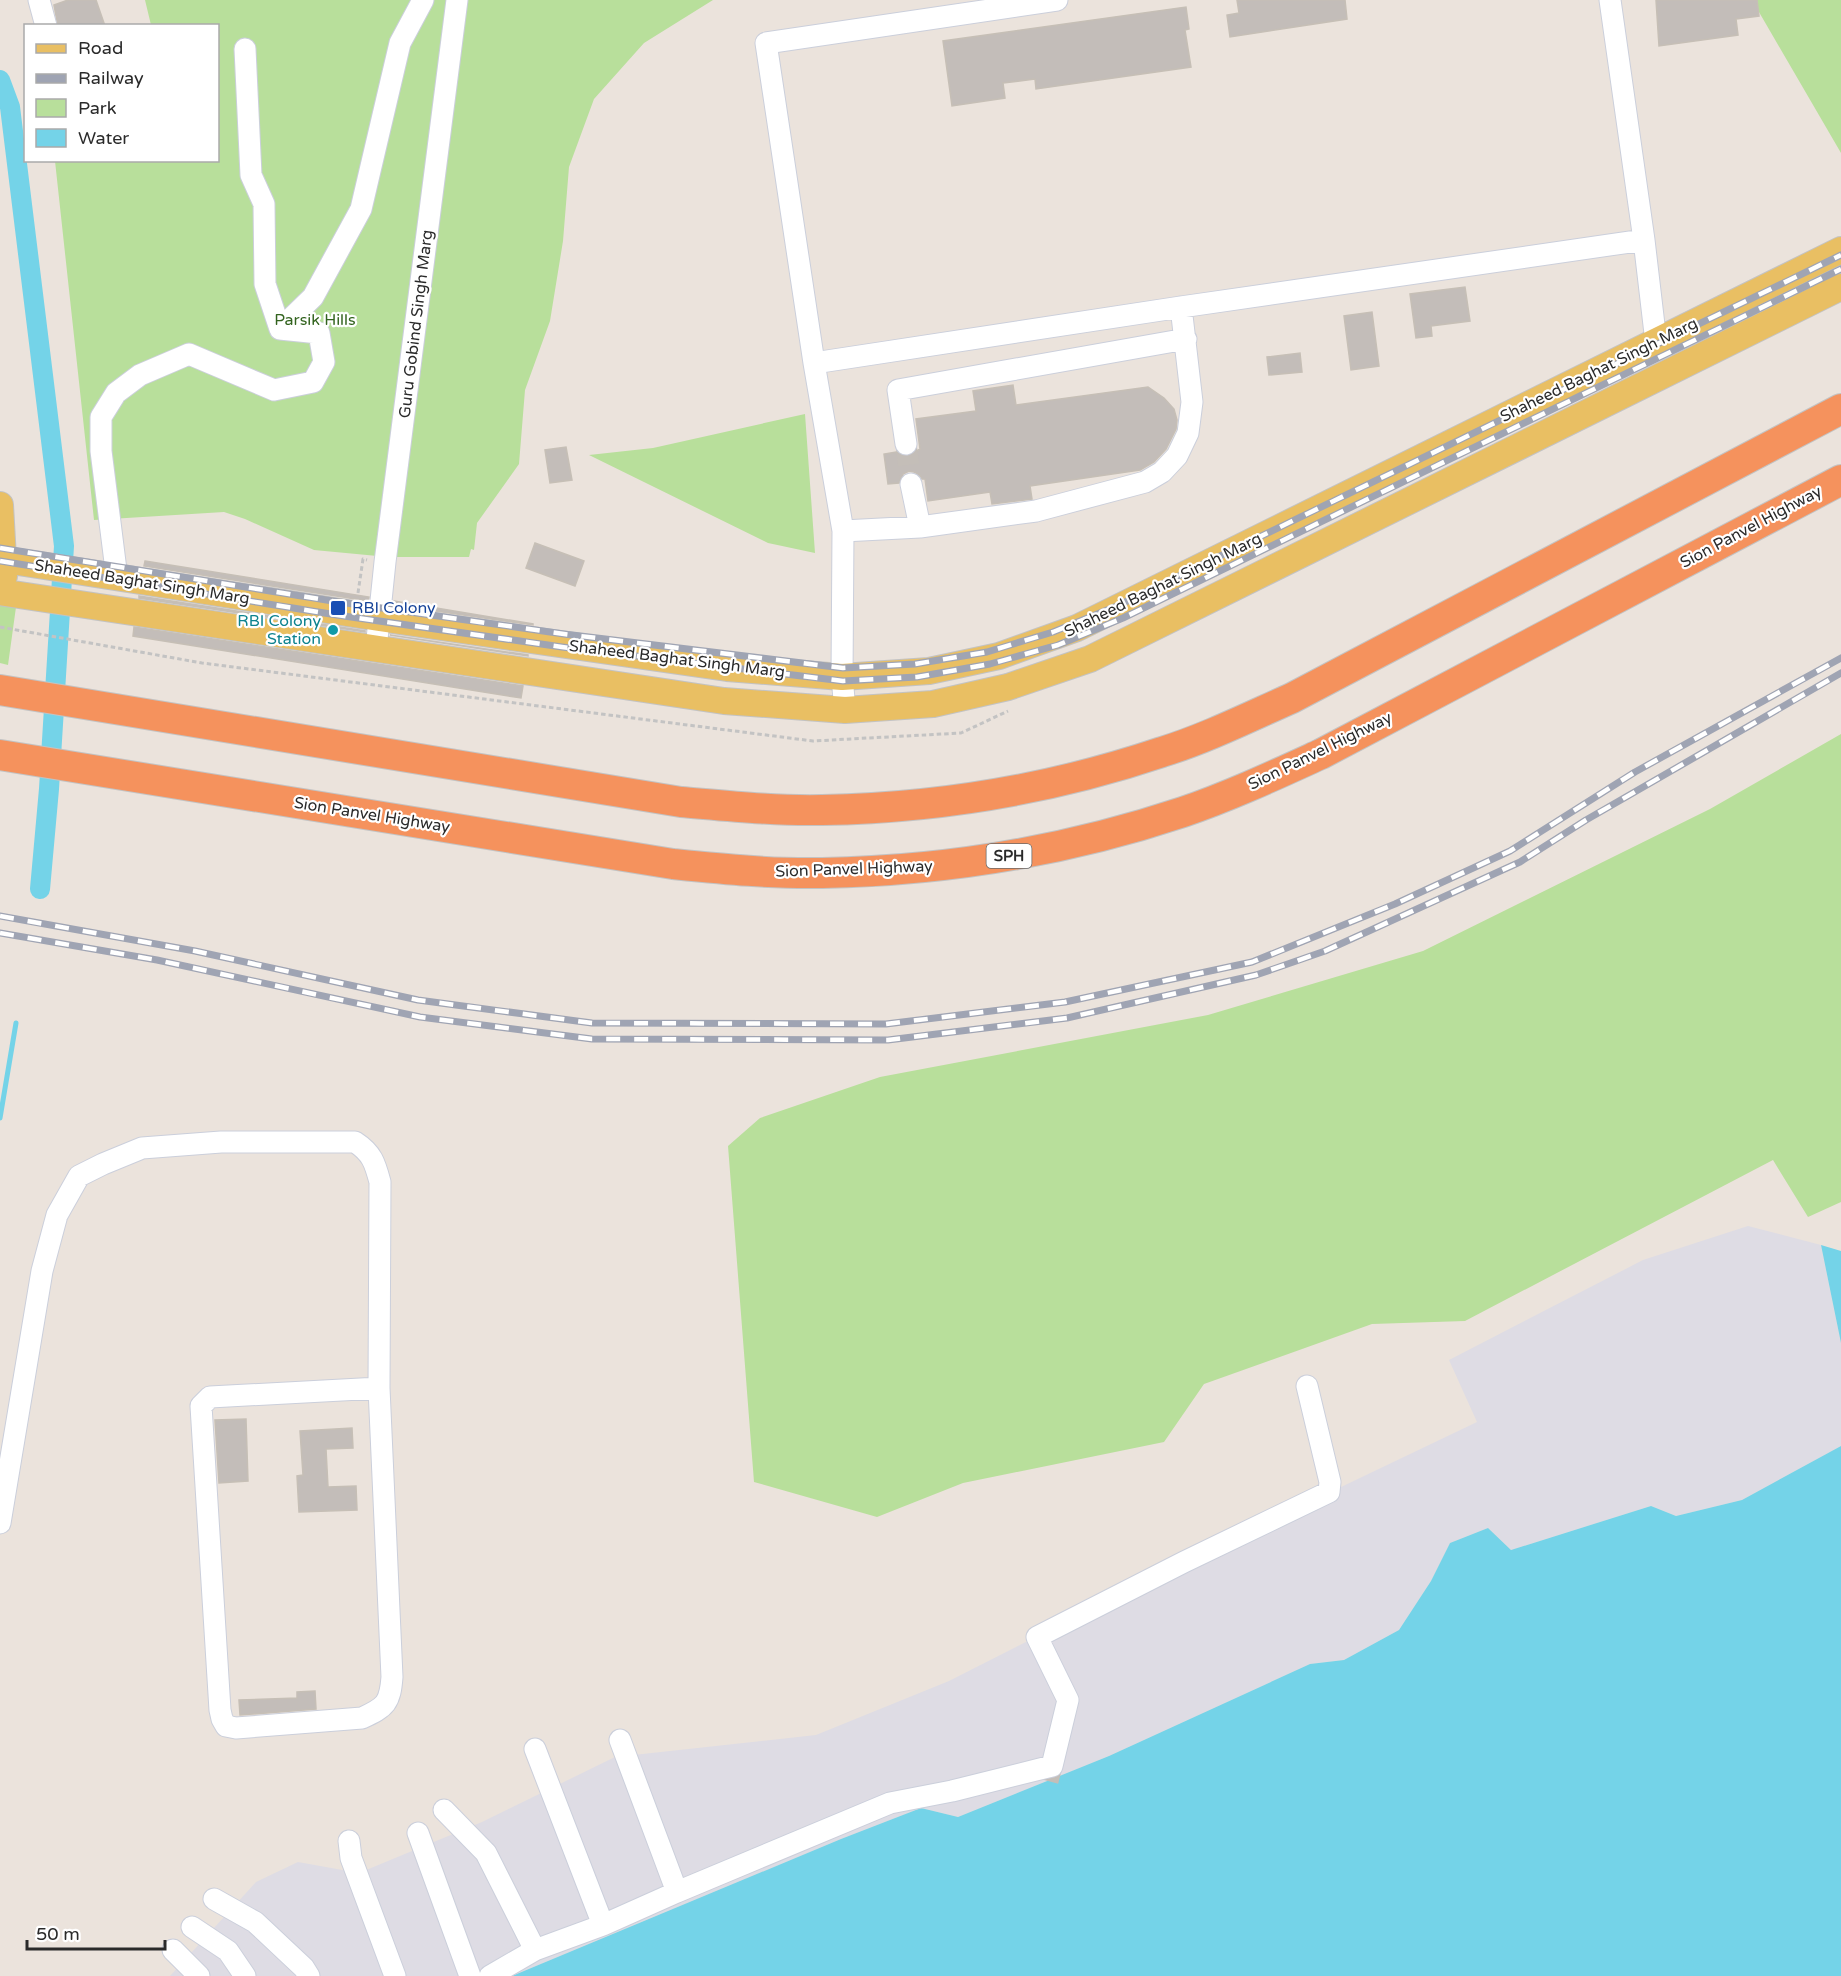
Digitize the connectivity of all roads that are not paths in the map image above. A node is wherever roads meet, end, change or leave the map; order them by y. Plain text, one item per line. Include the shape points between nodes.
1 (39, 0) edge
2 (423, 0) edge
3 (457, 0) edge
4 (1057, 0) edge
5 (1610, 0) edge
6 (45, 24) edge
7 (245, 49) dead end
8 (1644, 240) junction
9 (1841, 250) edge
10 (1841, 287) edge
11 (1181, 307) junction
12 (280, 329) junction
13 (1186, 339) junction
14 (1656, 342) junction
15 (814, 363) junction
16 (1841, 409) edge
17 (906, 444) tunnel mouth
18 (1841, 480) edge
19 (911, 484) tunnel mouth
20 (0, 505) edge
21 (920, 527) junction
22 (843, 531) junction
23 (2, 559) edge
24 (112, 577) junction
25 (3, 593) edge
26 (379, 618) junction
27 (376, 649) junction
28 (842, 666) junction
29 (8, 692) edge
30 (845, 710) junction
31 (3, 755) edge
32 (1307, 1386) dead end
33 (379, 1388) junction
34 (0, 1523) edge
35 (620, 1740) dead end
36 (535, 1749) dead end
37 (444, 1810) dead end
38 (418, 1833) dead end
39 (349, 1841) dead end
40 (677, 1892) junction
41 (214, 1899) dead end
42 (603, 1925) junction
43 (192, 1927) dead end
44 (173, 1950) dead end
45 (535, 1950) junction
46 (199, 1976) edge
47 (245, 1976) edge
48 (309, 1976) edge
49 (395, 1976) edge
50 (470, 1976) edge
51 (490, 1976) edge

1 - 6 street
2 - 12 street via 400,43 361,209 313,297
3 - 26 street, Guru Gobind Singh Marg
4 - 15 street via 766,43
5 - 8 street
7 - 12 street via 250,175 264,204 265,284
8 - 11 street
8 - 14 street
9 - 14 main road, Shaheed Baghat Singh Marg
10 - 30 main road, Shaheed Baghat Singh Marg via 1090,659 1008,687 933,704
11 - 13 street
11 - 15 street
12 - 24 street via 319,333 324,362 313,382 274,390 189,354 140,375 116,393 101,417
13 - 17 street via 898,390
13 - 21 street via 1192,402 1188,433 1177,456 1162,472 1145,482 1036,511
14 - 28 main road, Shaheed Baghat Singh Marg via 1077,628 999,656 928,671
15 - 22 street
16 - 29 highway via 1292,698 1229,727 1097,772 1029,789 960,800 821,810 681,802
18 - 31 highway, Sion Panvel Highway / SPH via 1254,785 1114,833 969,863 821,873 673,864
19 - 21 street
20 - 23 main road
21 - 22 street
22 - 28 street
23 - 24 main road, Shaheed Baghat Singh Marg
23 - 25 main road
24 - 26 main road, Shaheed Baghat Singh Marg
25 - 27 main road, Shaheed Baghat Singh Marg
26 - 27 street, Guru Gobind Singh Marg
26 - 28 main road, Shaheed Baghat Singh Marg via 728,668
27 - 30 main road, Shaheed Baghat Singh Marg via 724,701
28 - 30 street
32 - 40 street via 1330,1482 1329,1492 1037,1636 1068,1700 1052,1766 890,1803
33 - 33 street via 210,1397 201,1406 220,1710 226,1726 362,1718 379,1710 390,1696
33 - 34 street via 380,1182 367,1150 355,1142 221,1142 142,1148 79,1176 57,1215 42,1271
35 - 40 street
36 - 42 street
37 - 45 street via 486,1852
38 - 50 street
39 - 49 street via 351,1858
40 - 42 street
41 - 48 street via 255,1922
42 - 45 street
43 - 47 street via 228,1951
44 - 46 street
45 - 51 street

